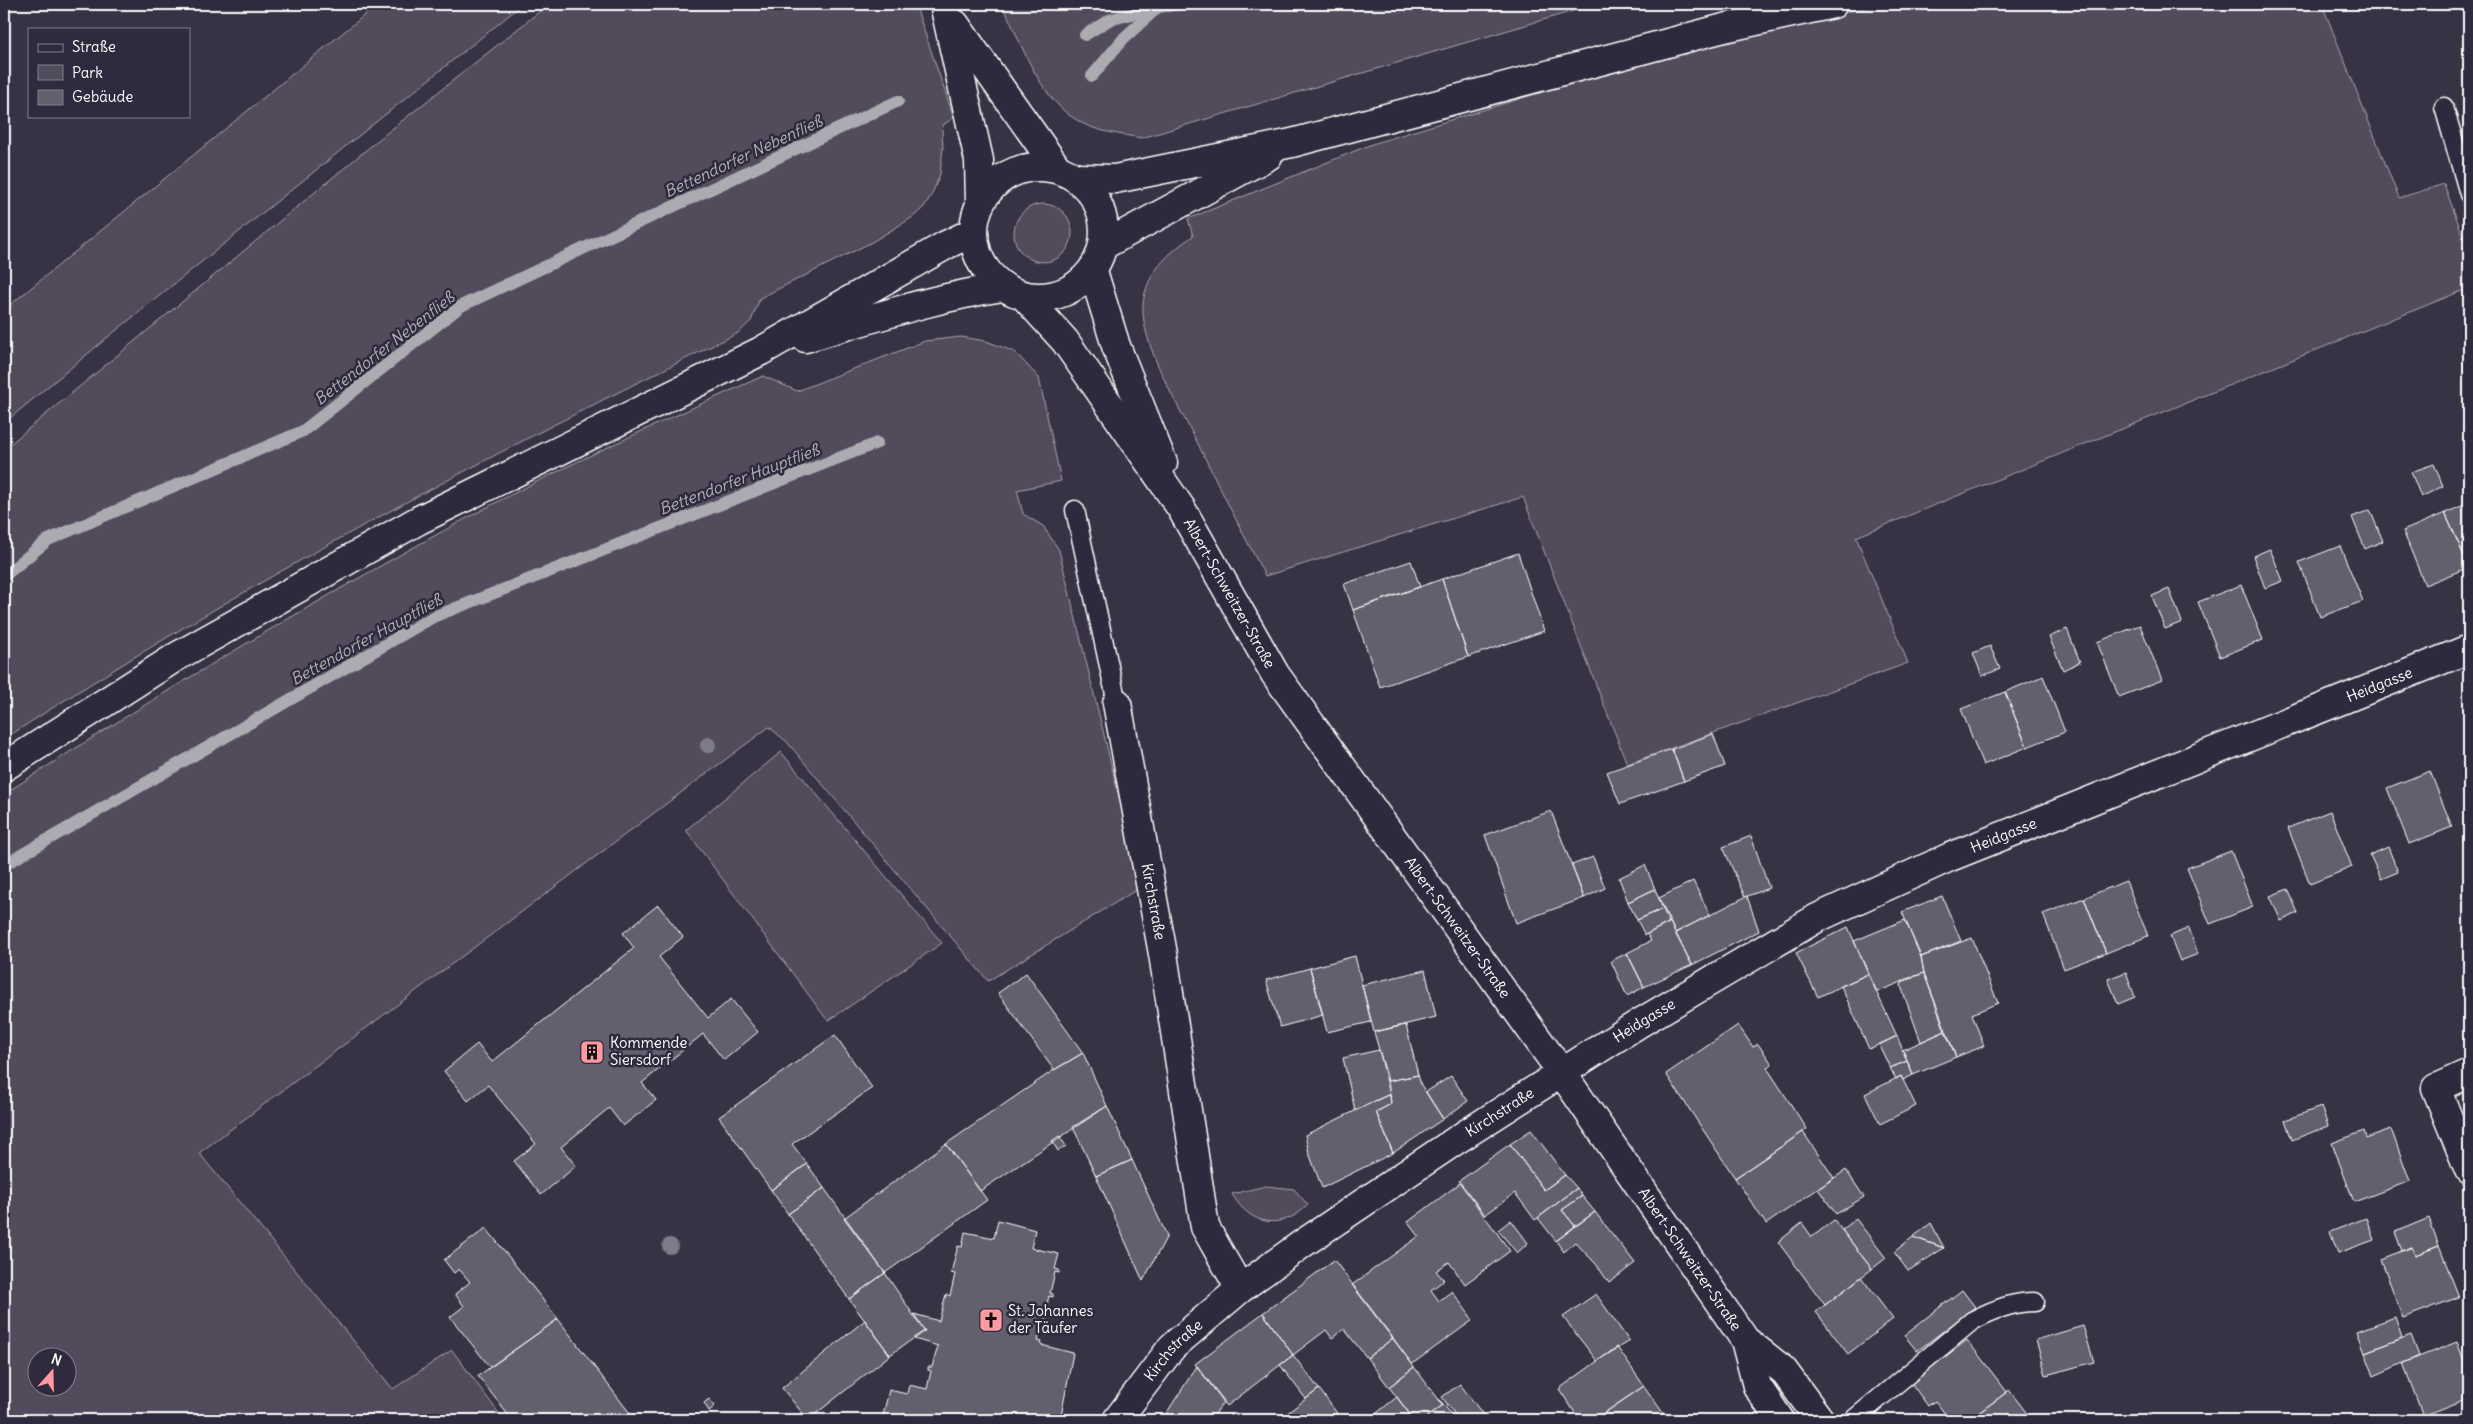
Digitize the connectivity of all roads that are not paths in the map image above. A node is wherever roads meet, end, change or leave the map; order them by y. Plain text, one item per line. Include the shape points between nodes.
1 (1833, 4) edge
2 (945, 8) edge
3 (2444, 107) dead end
4 (1292, 143) junction
5 (1067, 173) junction
6 (2469, 194) edge
7 (980, 203) junction
8 (973, 232) junction
9 (1104, 245) junction
10 (1093, 271) junction
11 (1014, 292) junction
12 (761, 351) junction
13 (1181, 508) junction
14 (1075, 510) dead end
15 (2469, 649) edge
16 (1117, 703) joint
17 (4, 767) edge
18 (1562, 1073) junction
19 (2469, 1073) edge
20 (2469, 1170) edge
21 (1240, 1289) junction
22 (2034, 1302) dead end
23 (1745, 1340) junction
24 (1117, 1420) edge
25 (1780, 1420) edge
26 (1820, 1420) edge
27 (1853, 1420) edge

1 - 4 street via 1724,28
2 - 5 street
2 - 7 street via 979,160
3 - 6 lane
4 - 5 street via 1115,179
4 - 9 street
5 - 7 street via 1043,166 1012,172 992,185
5 - 9 street via 1099,202
7 - 8 street
8 - 11 street via 983,268
8 - 12 street
9 - 10 street
10 - 11 street via 1069,291 1050,297
10 - 13 street, Albert-Schweitzer-Straße via 1116,346
11 - 12 street via 976,291 920,304
11 - 13 street, Albert-Schweitzer-Straße via 1065,341
12 - 17 street via 419,520 176,657
13 - 18 street, Albert-Schweitzer-Straße via 1275,674
14 - 16 lane, Kirchstraße
15 - 18 street, Heidgasse via 1950,857 1835,910 1638,1024
16 - 21 street, Kirchstraße via 1163,954 1205,1227
18 - 21 street, Kirchstraße via 1302,1244
18 - 23 street, Albert-Schweitzer-Straße
19 - 20 street via 2436,1088
21 - 24 street, Kirchstraße via 1172,1347
22 - 27 lane via 2020,1302 1990,1311 1972,1321
23 - 25 street, Albert-Schweitzer-Straße via 1757,1386
23 - 26 street, Albert-Schweitzer-Straße via 1783,1370

